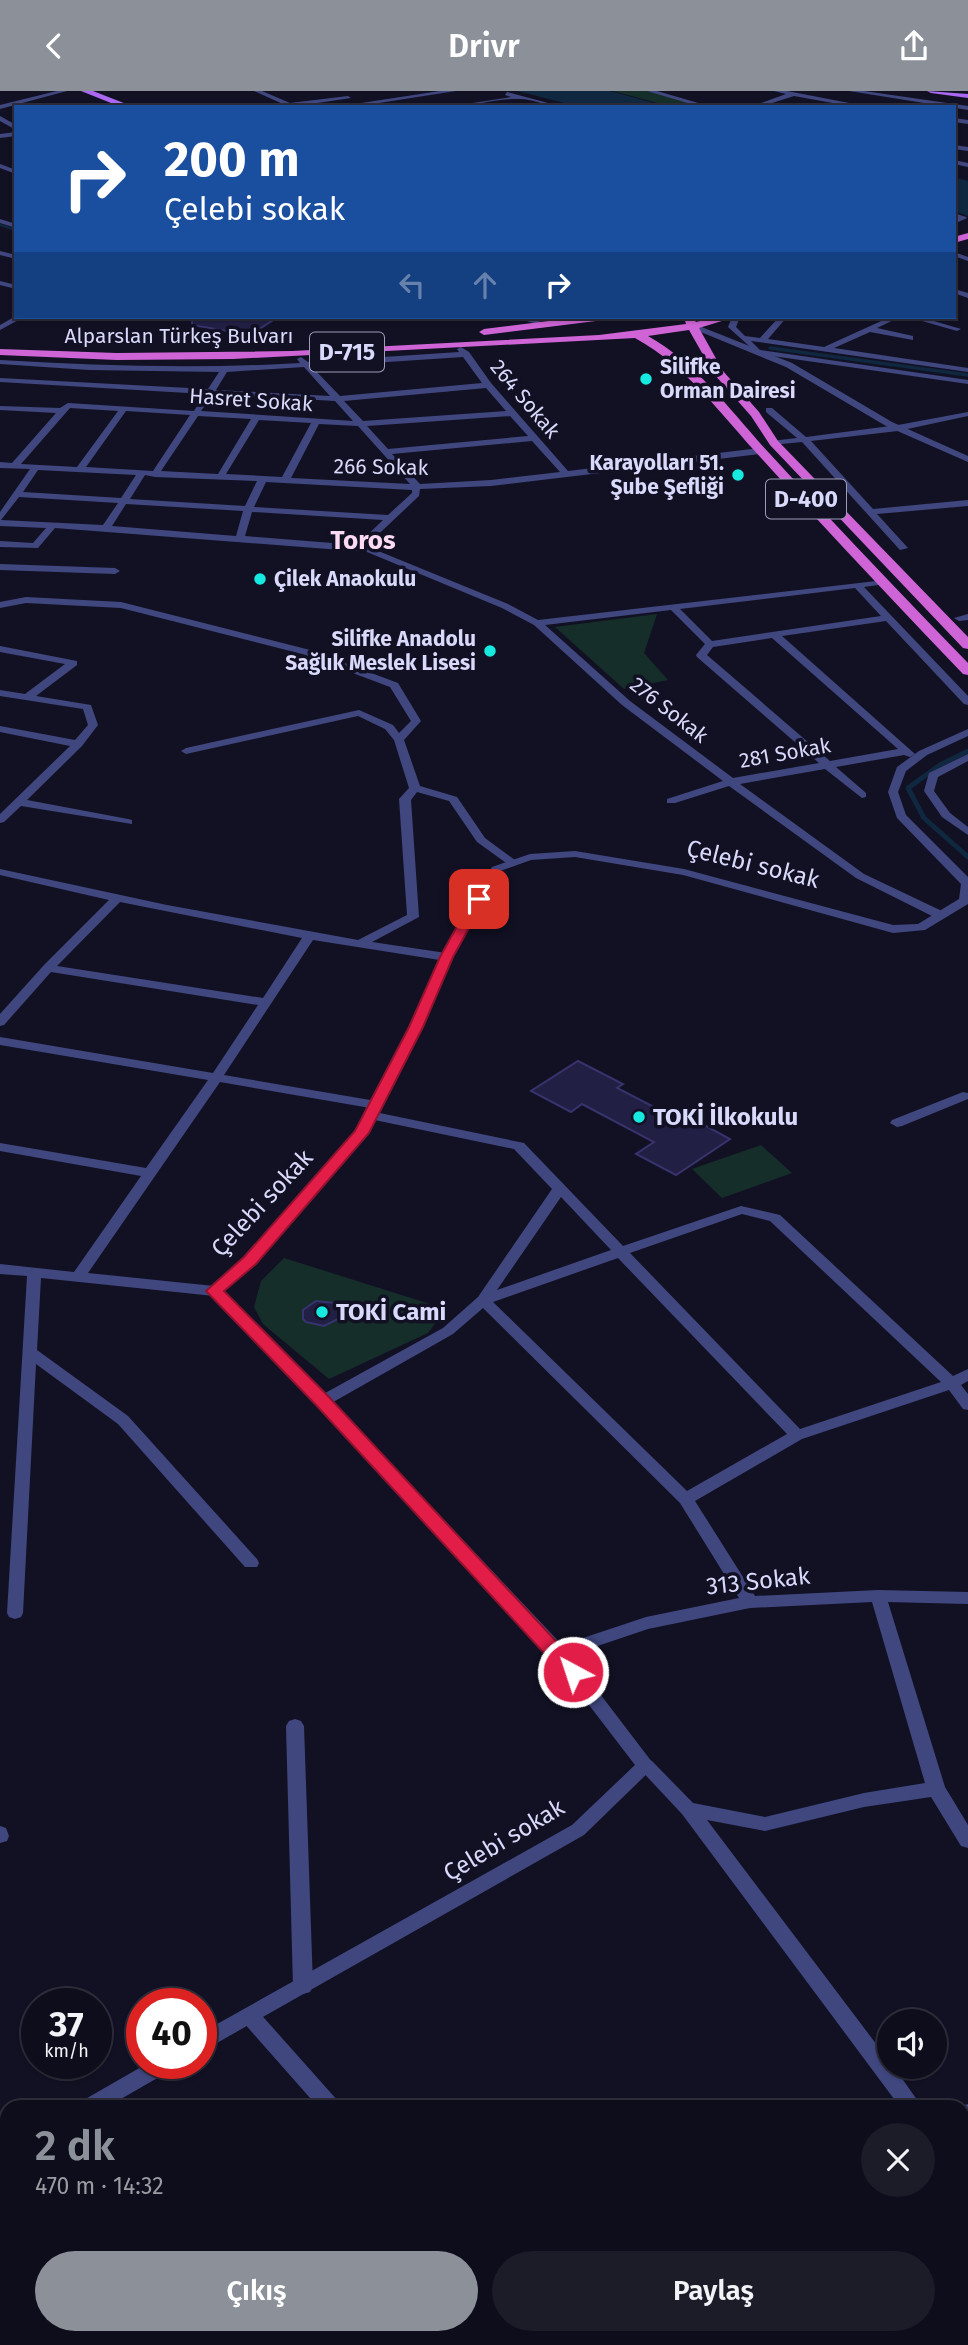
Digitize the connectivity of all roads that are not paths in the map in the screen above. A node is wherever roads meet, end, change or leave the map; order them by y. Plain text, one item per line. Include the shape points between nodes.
1 (65, 91) edge
2 (85, 91) edge
3 (257, 91) edge
4 (456, 91) edge
5 (650, 91) edge
6 (680, 91) edge
7 (778, 91) edge
8 (803, 91) edge
9 (852, 91) edge
10 (931, 91) edge
11 (951, 91) edge
12 (500, 92) edge
13 (665, 95) junction
14 (793, 95) junction
15 (968, 95) edge
16 (515, 98) junction
17 (389, 99) edge
18 (104, 105) edge
19 (124, 105) edge
20 (291, 105) edge
21 (307, 105) edge
22 (351, 105) edge
23 (472, 105) edge
24 (533, 105) edge
25 (552, 105) edge
26 (702, 105) edge
27 (759, 105) edge
28 (854, 105) edge
29 (948, 105) edge
30 (0, 107) edge
31 (968, 289) edge
32 (956, 293) edge
33 (968, 296) edge
34 (16, 319) edge
35 (524, 319) edge
36 (590, 319) edge
37 (615, 319) edge
38 (714, 319) edge
39 (735, 319) edge
40 (781, 319) edge
41 (892, 319) edge
42 (920, 319) edge
43 (691, 322) edge
44 (548, 325) junction
45 (0, 328) edge
46 (869, 329) junction
47 (957, 329) dead end
48 (638, 335) junction
49 (606, 337) junction
50 (744, 338) junction
51 (910, 338) dead end
52 (762, 341) junction
53 (0, 344) edge
54 (824, 349) junction
55 (462, 350) junction
56 (0, 352) edge
57 (758, 352) junction
58 (667, 354) junction
59 (301, 359) junction
60 (0, 362) edge
61 (225, 370) junction
62 (968, 370) edge
63 (0, 380) edge
64 (968, 382) edge
65 (82, 385) junction
66 (488, 385) junction
67 (211, 391) junction
68 (337, 399) junction
69 (0, 408) edge
70 (65, 408) junction
71 (124, 408) junction
72 (769, 410) dead end
73 (513, 413) junction
74 (196, 414) junction
75 (968, 414) edge
76 (257, 418) junction
77 (316, 421) junction
78 (360, 424) junction
79 (898, 428) junction
80 (534, 438) junction
81 (804, 439) junction
82 (774, 443) junction
83 (760, 451) junction
84 (386, 453) junction
85 (968, 459) edge
86 (0, 465) edge
87 (14, 466) junction
88 (36, 467) junction
89 (80, 469) junction
90 (142, 473) junction
91 (155, 474) junction
92 (566, 474) junction
93 (220, 477) junction
94 (262, 480) junction
95 (285, 481) junction
96 (416, 487) junction
97 (17, 494) junction
98 (121, 501) junction
99 (968, 503) edge
100 (248, 509) junction
101 (871, 512) junction
102 (390, 518) junction
103 (0, 520) edge
104 (53, 525) junction
105 (106, 528) junction
106 (240, 539) junction
107 (0, 544) edge
108 (364, 548) junction
109 (903, 548) dead end
110 (0, 567) edge
111 (116, 571) dead end
112 (882, 582) junction
113 (857, 585) junction
114 (0, 605) edge
115 (673, 607) junction
116 (888, 618) junction
117 (537, 623) junction
118 (774, 635) junction
119 (710, 645) junction
120 (968, 645) edge
121 (0, 649) edge
122 (968, 671) edge
123 (0, 693) edge
124 (28, 697) junction
125 (968, 702) edge
126 (0, 729) edge
127 (968, 732) edge
128 (399, 740) junction
129 (78, 744) junction
130 (186, 751) dead end
131 (911, 755) junction
132 (968, 757) edge
133 (828, 765) junction
134 (731, 782) junction
135 (415, 788) junction
136 (862, 795) dead end
137 (671, 801) dead end
138 (18, 802) junction
139 (0, 820) edge
140 (128, 822) dead end
141 (968, 832) edge
142 (513, 863) junction
143 (0, 872) edge
144 (967, 883) edge
145 (116, 899) junction
146 (940, 915) junction
147 (310, 935) junction
148 (359, 944) junction
149 (446, 957) junction
150 (48, 968) junction
151 (266, 1002) junction
152 (0, 1022) edge
153 (0, 1041) edge
154 (216, 1078) junction
155 (950, 1087) dead end
156 (965, 1098) edge
157 (373, 1110) junction
158 (897, 1123) dead end
159 (0, 1147) edge
160 (150, 1173) junction
161 (560, 1188) junction
162 (620, 1250) junction
163 (0, 1269) edge
164 (34, 1273) junction
165 (78, 1277) junction
166 (214, 1291) junction
167 (483, 1300) junction
168 (29, 1351) junction
169 (968, 1374) edge
170 (952, 1384) junction
171 (323, 1401) junction
172 (968, 1405) edge
173 (797, 1435) junction
174 (686, 1499) junction
175 (251, 1563) dead end
176 (878, 1596) junction
177 (968, 1598) edge
178 (750, 1602) junction
179 (15, 1613) dead end
180 (559, 1653) junction
181 (295, 1726) dead end
182 (646, 1766) junction
183 (936, 1789) junction
184 (688, 1809) junction
185 (968, 1842) edge
186 (303, 1986) junction
187 (250, 2016) junction
188 (217, 2034) edge
189 (138, 2079) edge
190 (101, 2100) edge
191 (325, 2100) edge
192 (907, 2100) edge

1 - 18 main road
1 - 30 street
2 - 19 main road
3 - 20 street
4 - 17 street
5 - 13 street
6 - 13 street
7 - 14 street
8 - 14 street
9 - 29 street
10 - 15 main road
11 - 15 main road
12 - 16 street
12 - 25 street
13 - 26 street
14 - 27 street
14 - 28 street
16 - 23 street
16 - 24 street
17 - 21 street
17 - 22 street
31 - 32 street
32 - 33 street
34 - 45 street
35 - 44 street
36 - 44 highway, Alparslan Türkeş Bulvarı / D-715
37 - 48 highway
38 - 43 highway, Alparslan Türkeş Bulvarı
39 - 50 street via 732,327
40 - 52 street
41 - 46 street
42 - 47 street
43 - 48 highway, Alparslan Türkeş Bulvarı / D-715
43 - 57 street
43 - 82 highway, D-400 via 718,372
44 - 53 highway, Alparslan Türkeş Bulvarı / D-715 via 285,349
46 - 51 street
46 - 54 street
48 - 49 highway, Alparslan Türkeş Bulvarı / D-715
48 - 58 highway, D-400
49 - 55 highway, Alparslan Türkeş Bulvarı / D-715
49 - 58 highway
50 - 52 street
50 - 57 street
52 - 54 street
54 - 62 street
55 - 59 highway, Alparslan Türkeş Bulvarı / D-715
55 - 66 street, 264 Sokak
56 - 59 highway, Alparslan Türkeş Bulvarı / D-715
57 - 64 street
57 - 79 street
58 - 83 highway, D-400 via 698,378
59 - 61 street
59 - 68 street
60 - 61 street
61 - 67 street
63 - 65 street
65 - 67 street
65 - 70 street
66 - 68 street
66 - 73 street, 264 Sokak
67 - 68 street
67 - 74 street
68 - 78 street
69 - 70 street, Hasret Sokak
70 - 71 street, Hasret Sokak
70 - 87 street
71 - 74 street, Hasret Sokak
71 - 89 street
72 - 81 street
73 - 78 street, Hasret Sokak
73 - 80 street, 264 Sokak
74 - 76 street, Hasret Sokak
74 - 91 street
75 - 79 street
76 - 77 street, Hasret Sokak
76 - 93 street
77 - 78 street, Hasret Sokak
77 - 95 street
78 - 84 street
79 - 81 street
79 - 85 street
80 - 84 street
80 - 92 street, 264 Sokak
81 - 82 street
81 - 101 street
82 - 120 highway, D-400
83 - 92 street, 266 Sokak
83 - 112 highway, D-400
84 - 96 street
86 - 87 street, 266 Sokak
87 - 88 street, 266 Sokak
88 - 89 street, 266 Sokak
88 - 97 street
89 - 90 street, 266 Sokak
90 - 91 street, 266 Sokak
90 - 98 street
91 - 93 street, 266 Sokak
92 - 96 street, 266 Sokak
93 - 94 street, 266 Sokak
94 - 95 street, 266 Sokak
94 - 100 street
95 - 96 street, 266 Sokak
96 - 102 street via 416,494
97 - 98 street
97 - 103 street
98 - 100 street
98 - 105 street
99 - 101 street
100 - 102 street
100 - 106 street
101 - 109 street
102 - 108 street
103 - 104 street, 276 Sokak
104 - 105 street, 276 Sokak
104 - 107 street via 36,546
105 - 106 street, 276 Sokak
106 - 108 street, 276 Sokak
108 - 117 street, 276 Sokak
110 - 111 street
112 - 113 street
112 - 122 highway, D-400
113 - 115 street
113 - 116 street
114 - 128 street via 26,600 121,605 306,652 394,685 416,721
115 - 117 street
115 - 119 street
116 - 118 street
116 - 125 street
117 - 134 street, 276 Sokak via 626,703
118 - 119 street
118 - 131 street
119 - 133 street via 701,655
121 - 124 street via 73,663
123 - 124 street
124 - 129 street via 87,707 93,725
126 - 129 street
127 - 131 street, Çelebi sokak
128 - 130 street via 388,727 359,713
128 - 135 street
129 - 138 street
131 - 133 street, 281 Sokak
131 - 144 street, Çelebi sokak via 893,792 901,815
132 - 141 street via 933,775 929,791 946,815
133 - 134 street, 281 Sokak
133 - 136 street
134 - 137 street, 281 Sokak
134 - 146 street, 276 Sokak via 860,876
135 - 142 street via 453,799 481,841
135 - 148 street via 405,799 413,917
138 - 139 street
138 - 140 street
142 - 146 street, Çelebi sokak via 575,854 684,872 893,929 921,927
142 - 149 street, Çelebi sokak via 496,869
143 - 145 street
144 - 146 street, Çelebi sokak via 965,901
145 - 147 street
145 - 150 street
147 - 148 street
147 - 151 street
148 - 149 street
149 - 157 street, Çelebi sokak
150 - 151 street
150 - 152 street
151 - 154 street
153 - 154 street
154 - 157 street
154 - 160 street
155 - 156 street
156 - 158 street
157 - 161 street via 519,1146
157 - 166 street, Çelebi sokak via 361,1133 250,1261
159 - 160 street
160 - 165 street
161 - 162 street
161 - 167 street
162 - 167 street
162 - 170 street via 741,1210 775,1218
162 - 173 street
163 - 164 street
164 - 165 street
164 - 168 street
165 - 166 street
166 - 171 street, Çelebi sokak
167 - 171 street via 449,1331
167 - 174 street
168 - 175 street via 124,1420
168 - 179 street
169 - 170 street
170 - 172 street
170 - 173 street
171 - 180 street, Çelebi sokak
173 - 174 street
174 - 178 street
176 - 177 street, 313 Sokak
176 - 178 street, 313 Sokak
176 - 183 street
178 - 180 street, 313 Sokak via 646,1623
180 - 182 street, Çelebi sokak
181 - 186 street
182 - 184 street
182 - 186 street, Çelebi sokak via 578,1830
183 - 184 street via 864,1800 765,1824
183 - 185 street
184 - 192 street
186 - 187 street, Çelebi sokak
187 - 188 street, Çelebi sokak
187 - 191 street
189 - 190 street

